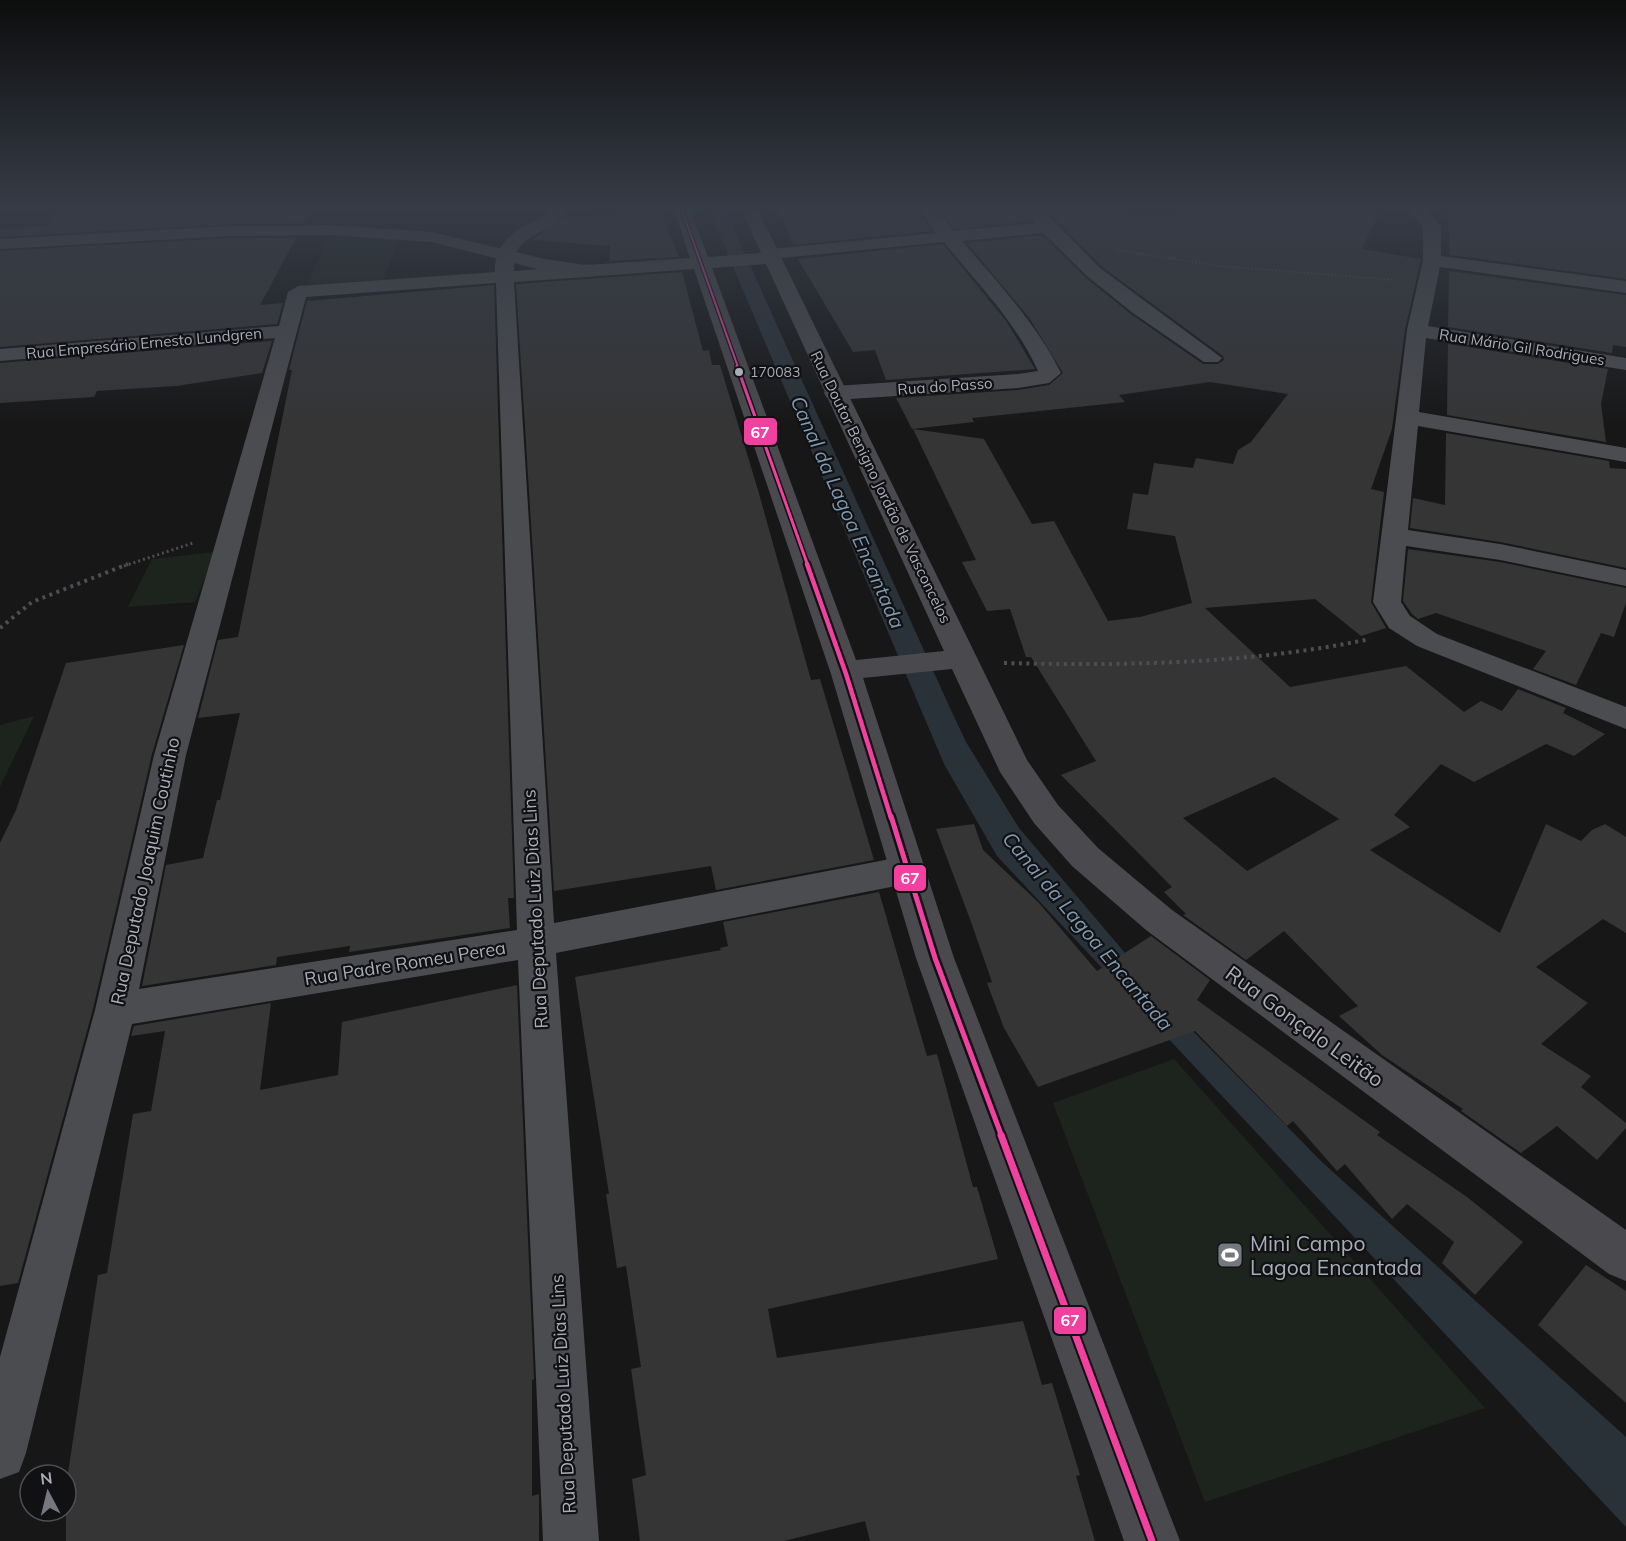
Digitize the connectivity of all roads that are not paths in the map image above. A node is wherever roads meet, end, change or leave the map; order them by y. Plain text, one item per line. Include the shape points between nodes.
1 (375, 282) edge
2 (506, 282) edge
3 (714, 282) edge
4 (781, 282) edge
5 (986, 282) edge
6 (1107, 282) edge
7 (1427, 282) edge
8 (1563, 282) edge
9 (1626, 287) edge
10 (1418, 330) junction
11 (288, 331) junction
12 (0, 355) edge
13 (1211, 358) dead end
14 (1626, 364) edge
15 (835, 393) junction
16 (1407, 417) junction
17 (1626, 455) edge
18 (1394, 536) junction
19 (1626, 578) edge
20 (964, 660) junction
21 (845, 672) junction
22 (1626, 719) edge
23 (1012, 764) joint
24 (906, 870) junction
25 (536, 942) junction
26 (115, 1010) junction
27 (1626, 1258) edge
28 (0, 1453) edge
29 (571, 1541) edge
30 (1152, 1541) edge

1 - 11 street, Rua Deputado Joaquim Coutinho via 298,292
2 - 25 street, Rua Deputado Luiz Dias Lins
3 - 21 main road
4 - 15 main road, Rua Doutor Benigno Jordão de Vasconcelos
5 - 15 street, Rua do Passo via 1050,373 1018,381
6 - 13 street via 1130,303
7 - 10 street
8 - 9 street
10 - 14 street, Rua Mário Gil Rodrigues
10 - 16 street
11 - 12 street, Rua Empresário Ernesto Lundgren
11 - 26 street, Rua Deputado Joaquim Coutinho via 170,755
15 - 20 main road, Rua Doutor Benigno Jordão de Vasconcelos
16 - 17 street
16 - 18 street
18 - 19 street via 1500,552
18 - 22 street via 1387,602 1400,622 1427,640
20 - 21 main road
20 - 21 street via 917,668
20 - 23 main road, Rua Doutor Benigno Jordão de Vasconcelos
21 - 24 main road
23 - 27 main road, Rua Gonçalo Leitão via 1046,814 1077,848 1159,920
24 - 25 street, Rua Padre Romeu Perea
24 - 30 main road via 935,958
25 - 26 street, Rua Padre Romeu Perea
25 - 29 street, Rua Deputado Luiz Dias Lins
26 - 28 street, Rua Deputado Joaquim Coutinho

